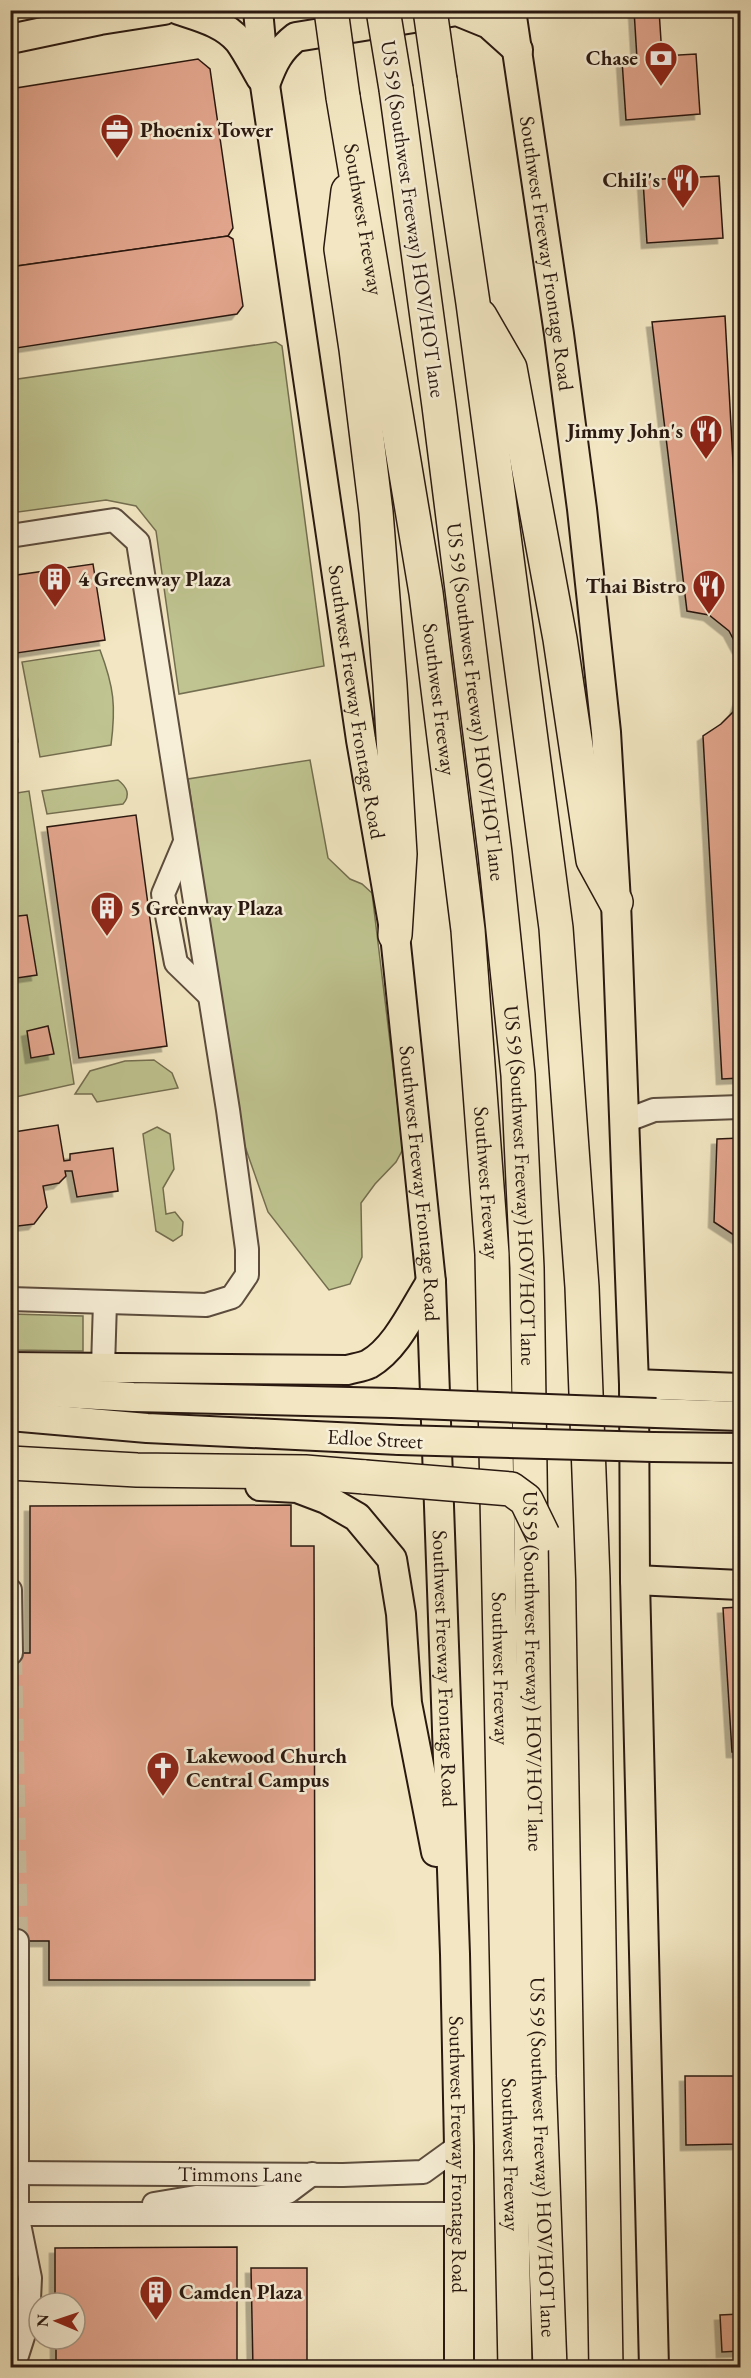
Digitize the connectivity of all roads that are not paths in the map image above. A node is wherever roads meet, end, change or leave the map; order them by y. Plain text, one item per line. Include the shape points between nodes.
1 (164, 10) edge
2 (179, 10) edge
3 (258, 10) edge
4 (331, 10) edge
5 (383, 10) edge
6 (430, 10) edge
7 (511, 10) edge
8 (530, 10) edge
9 (99, 15) edge
10 (10, 39) edge
11 (518, 50) junction
12 (265, 85) junction
13 (352, 157) junction
14 (473, 303) junction
15 (439, 406) junction
16 (10, 536) edge
17 (616, 902) junction
18 (395, 935) junction
19 (741, 1107) edge
20 (625, 1121) junction
21 (431, 1282) junction
22 (10, 1299) edge
23 (105, 1302) junction
24 (10, 1367) edge
25 (103, 1367) junction
26 (634, 1384) junction
27 (741, 1388) edge
28 (10, 1390) edge
29 (541, 1409) junction
30 (10, 1416) edge
31 (735, 1416) edge
32 (542, 1444) junction
33 (734, 1449) edge
34 (10, 1464) edge
35 (543, 1535) junction
36 (635, 1580) junction
37 (741, 1585) edge
38 (10, 1590) edge
39 (11, 1653) edge
40 (17, 1941) tunnel mouth
41 (455, 1954) junction
42 (459, 2146) junction
43 (13, 2173) edge
44 (312, 2174) junction
45 (343, 2175) junction
46 (344, 2212) junction
47 (115, 2214) junction
48 (459, 2214) junction
49 (13, 2218) edge
50 (13, 2367) edge
51 (459, 2367) edge
52 (515, 2367) edge
53 (550, 2367) edge
54 (562, 2367) edge
55 (606, 2367) edge
56 (654, 2367) edge

1 - 9 main road
2 - 12 main road via 209,20 238,40
3 - 12 main road, Southwest Freeway Frontage Road
4 - 13 highway, Southwest Freeway, bridge
5 - 15 highway, US 59 (Southwest Freeway) HOV/HOT lane, bridge
6 - 14 highway, bridge
7 - 11 main road, Southwest Freeway Frontage Road
8 - 11 main road
9 - 10 main road
11 - 12 main road via 489,24 457,11 296,37 279,53
11 - 17 main road, Southwest Freeway Frontage Road via 583,520 606,732
12 - 18 main road, Southwest Freeway Frontage Road via 361,740
13 - 18 highway via 341,249 376,512 389,673 400,854
13 - 52 highway, Southwest Freeway via 426,593 469,942 492,1254
14 - 17 highway via 510,368 560,639 592,860
14 - 55 highway via 556,928 582,1287 593,1579
15 - 29 highway via 517,920 533,1141
15 - 53 highway, US 59 (Southwest Freeway) HOV/HOT lane via 495,853 518,1076 527,1268 539,2064
16 - 23 street via 114,520 138,542 246,1239 247,1275 232,1297 206,1305
17 - 20 main road, Southwest Freeway Frontage Road
18 - 21 main road, Southwest Freeway Frontage Road
19 - 20 street via 654,1110
20 - 26 main road, Southwest Freeway Frontage Road
21 - 25 main road via 407,1324 380,1357 368,1365 329,1371
21 - 41 main road, Southwest Freeway Frontage Road
22 - 23 street
23 - 25 street
24 - 25 main road
26 - 27 main road
26 - 36 main road, Southwest Freeway Frontage Road
28 - 29 main road, Edloe Street, bridge
29 - 31 main road, Edloe Street, bridge
29 - 32 highway
30 - 32 main road, Edloe Street, bridge via 147,1428
32 - 33 main road, Edloe Street, bridge
32 - 35 highway
34 - 35 highway, bridge via 305,1472 511,1489 526,1500
34 - 41 main road via 76,1478 297,1488 357,1517 392,1560 401,1614 407,1703
35 - 54 highway
36 - 37 main road
36 - 56 main road, Southwest Freeway Frontage Road
38 - 39 street
40 - 43 street
41 - 42 main road, Southwest Freeway Frontage Road
42 - 45 street, Timmons Lane via 423,2172
42 - 48 main road, Southwest Freeway Frontage Road
43 - 44 street, Timmons Lane
43 - 49 street
44 - 45 street, Timmons Lane
44 - 47 street via 288,2192 256,2198 171,2200
45 - 46 street
46 - 47 street, Timmons Lane
46 - 48 street, Timmons Lane
47 - 49 street, Timmons Lane
48 - 51 main road, Southwest Freeway Frontage Road
49 - 50 street via 30,2278 28,2321

